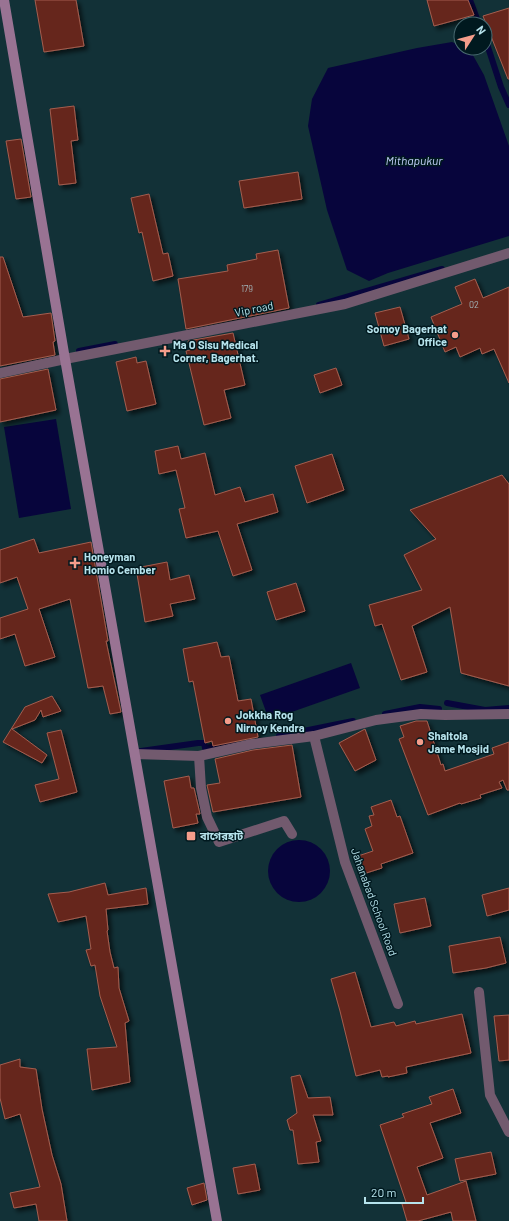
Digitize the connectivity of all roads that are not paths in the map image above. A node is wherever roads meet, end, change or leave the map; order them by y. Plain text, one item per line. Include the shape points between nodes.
1 (4, 0) edge
2 (509, 253) edge
3 (65, 358) junction
4 (0, 373) edge
5 (509, 714) edge
6 (314, 736) junction
7 (134, 754) junction
8 (199, 756) junction
9 (292, 834) dead end
10 (479, 992) dead end
11 (398, 1004) dead end
12 (509, 1132) edge
13 (217, 1221) edge

1 - 3 main road
2 - 3 street, Vip road via 345,304
3 - 4 street, Vip road
3 - 7 main road
5 - 6 street via 421,714 376,720
6 - 8 street via 252,744
6 - 11 street, Jahanabad School Road via 345,862
7 - 8 street
7 - 13 main road
8 - 9 street via 201,788 207,817 219,842 284,821
10 - 12 street via 490,1095

